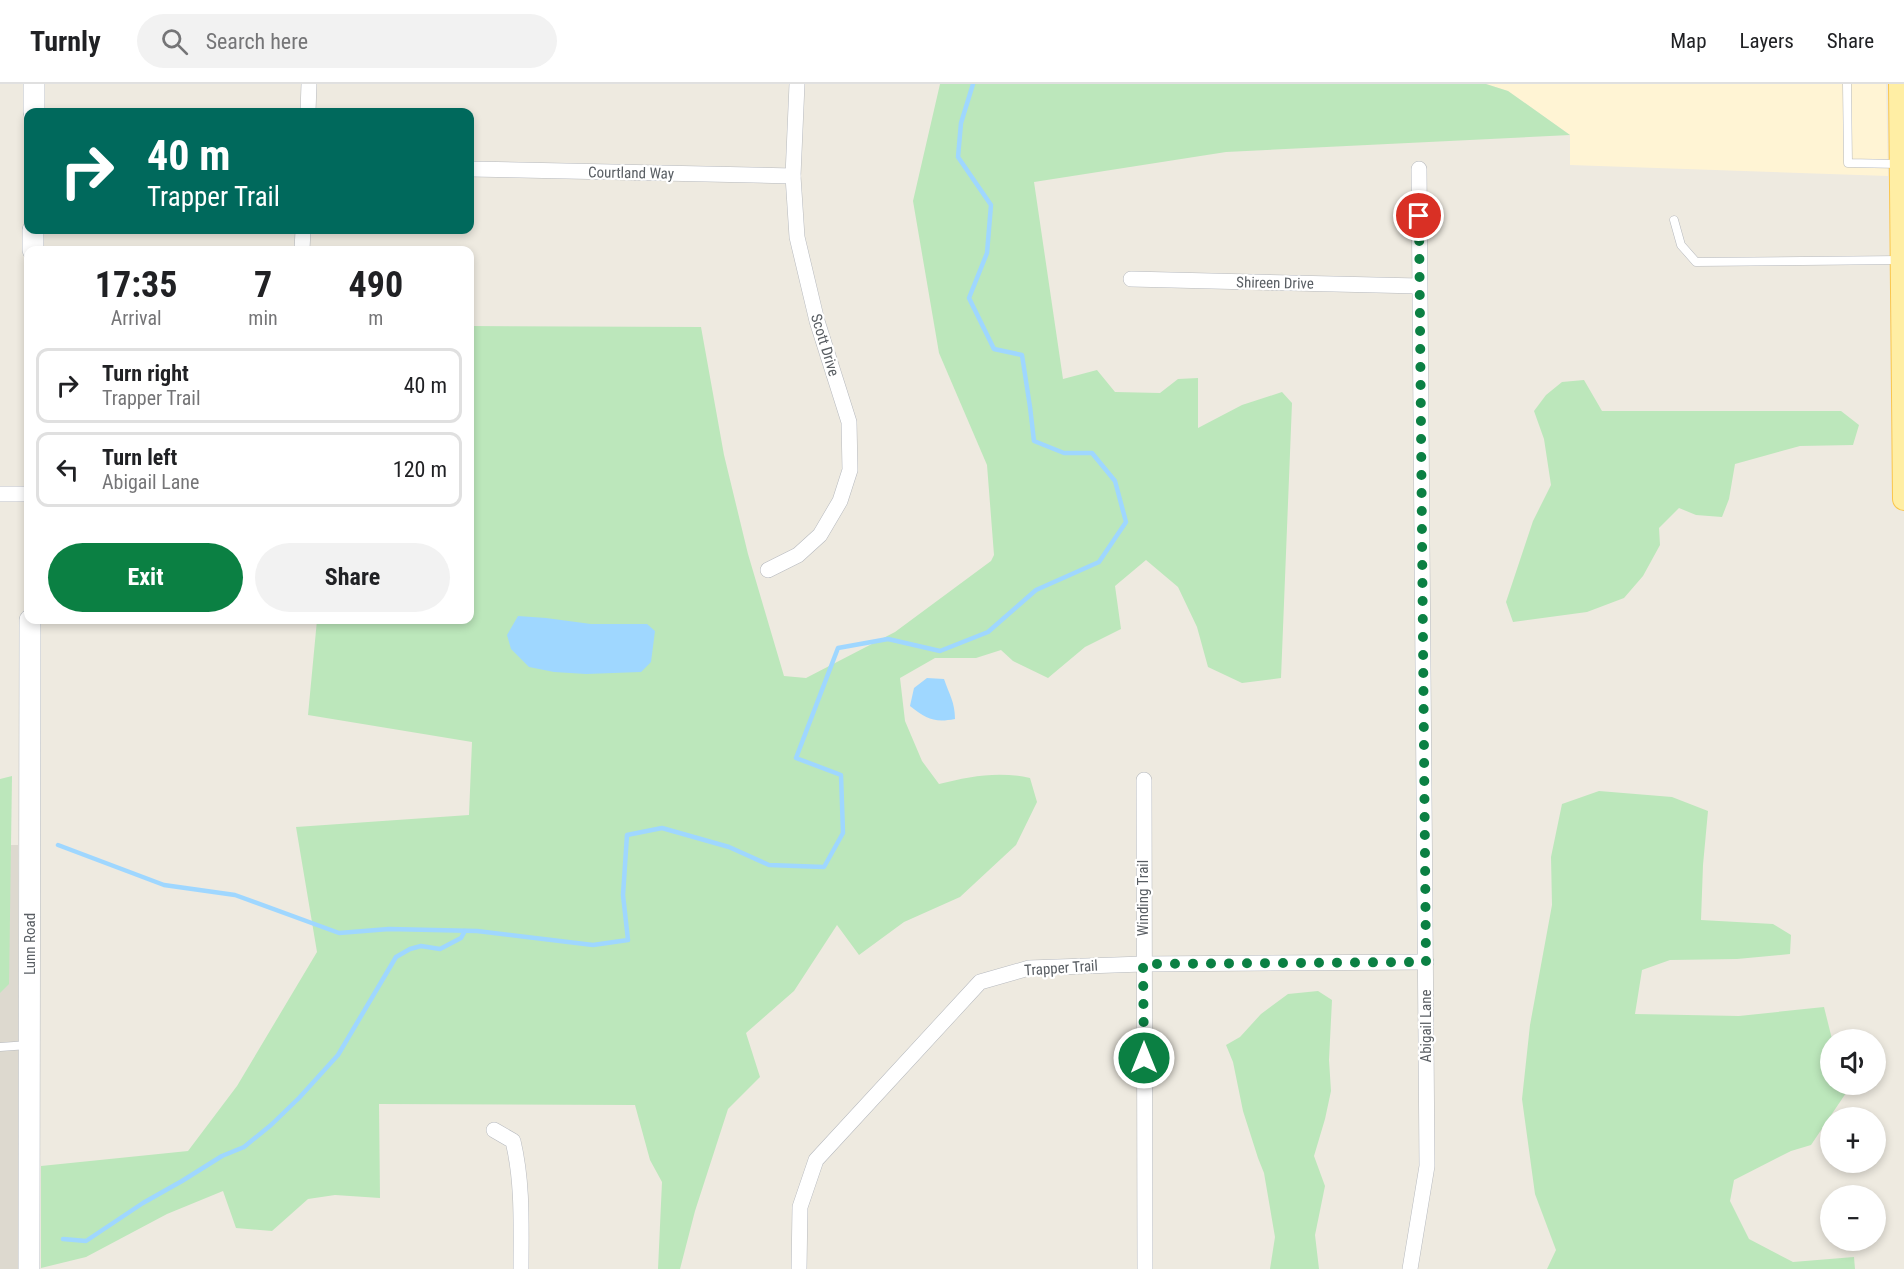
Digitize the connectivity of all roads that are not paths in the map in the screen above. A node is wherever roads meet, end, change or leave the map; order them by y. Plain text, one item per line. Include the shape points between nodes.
1 (34, 84) edge
2 (309, 84) edge
3 (797, 84) edge
4 (1847, 84) edge
5 (1900, 84) edge
6 (34, 108) edge
7 (308, 108) edge
8 (1419, 169) dead end
9 (474, 170) edge
10 (793, 176) junction
11 (1902, 187) edge
12 (1674, 220) dead end
13 (1901, 261) junction
14 (1131, 279) dead end
15 (1419, 286) junction
16 (0, 494) edge
17 (24, 494) edge
18 (1904, 499) edge
19 (768, 570) dead end
20 (30, 624) edge
21 (1144, 780) dead end
22 (1426, 962) junction
23 (1143, 964) junction
24 (30, 1045) junction
25 (0, 1047) edge
26 (494, 1130) dead end
27 (30, 1269) edge
28 (521, 1269) edge
29 (799, 1269) edge
30 (1144, 1269) edge
31 (1410, 1269) edge

1 - 6 street
2 - 7 street
3 - 10 street, Scott Drive
4 - 11 lane via 1848,163
5 - 11 main road
8 - 15 street, Abigail Lane
9 - 10 street, Courtland Way
10 - 19 street, Scott Drive via 797,237 817,321 849,422 849,470 840,501 820,535 798,555
11 - 13 main road
12 - 13 lane via 1681,245 1696,262
13 - 18 main road
14 - 15 street, Shireen Drive
15 - 22 street, Abigail Lane
16 - 17 street
20 - 24 street, Lunn Road
21 - 23 street, Winding Trail
22 - 23 street, Trapper Trail
22 - 31 street, Abigail Lane via 1427,1167
23 - 29 street, Trapper Trail via 1029,968 980,982 816,1160 800,1207
23 - 30 street, Winding Trail
24 - 25 lane
24 - 27 street, Lunn Road
26 - 28 street via 513,1141 518,1160

